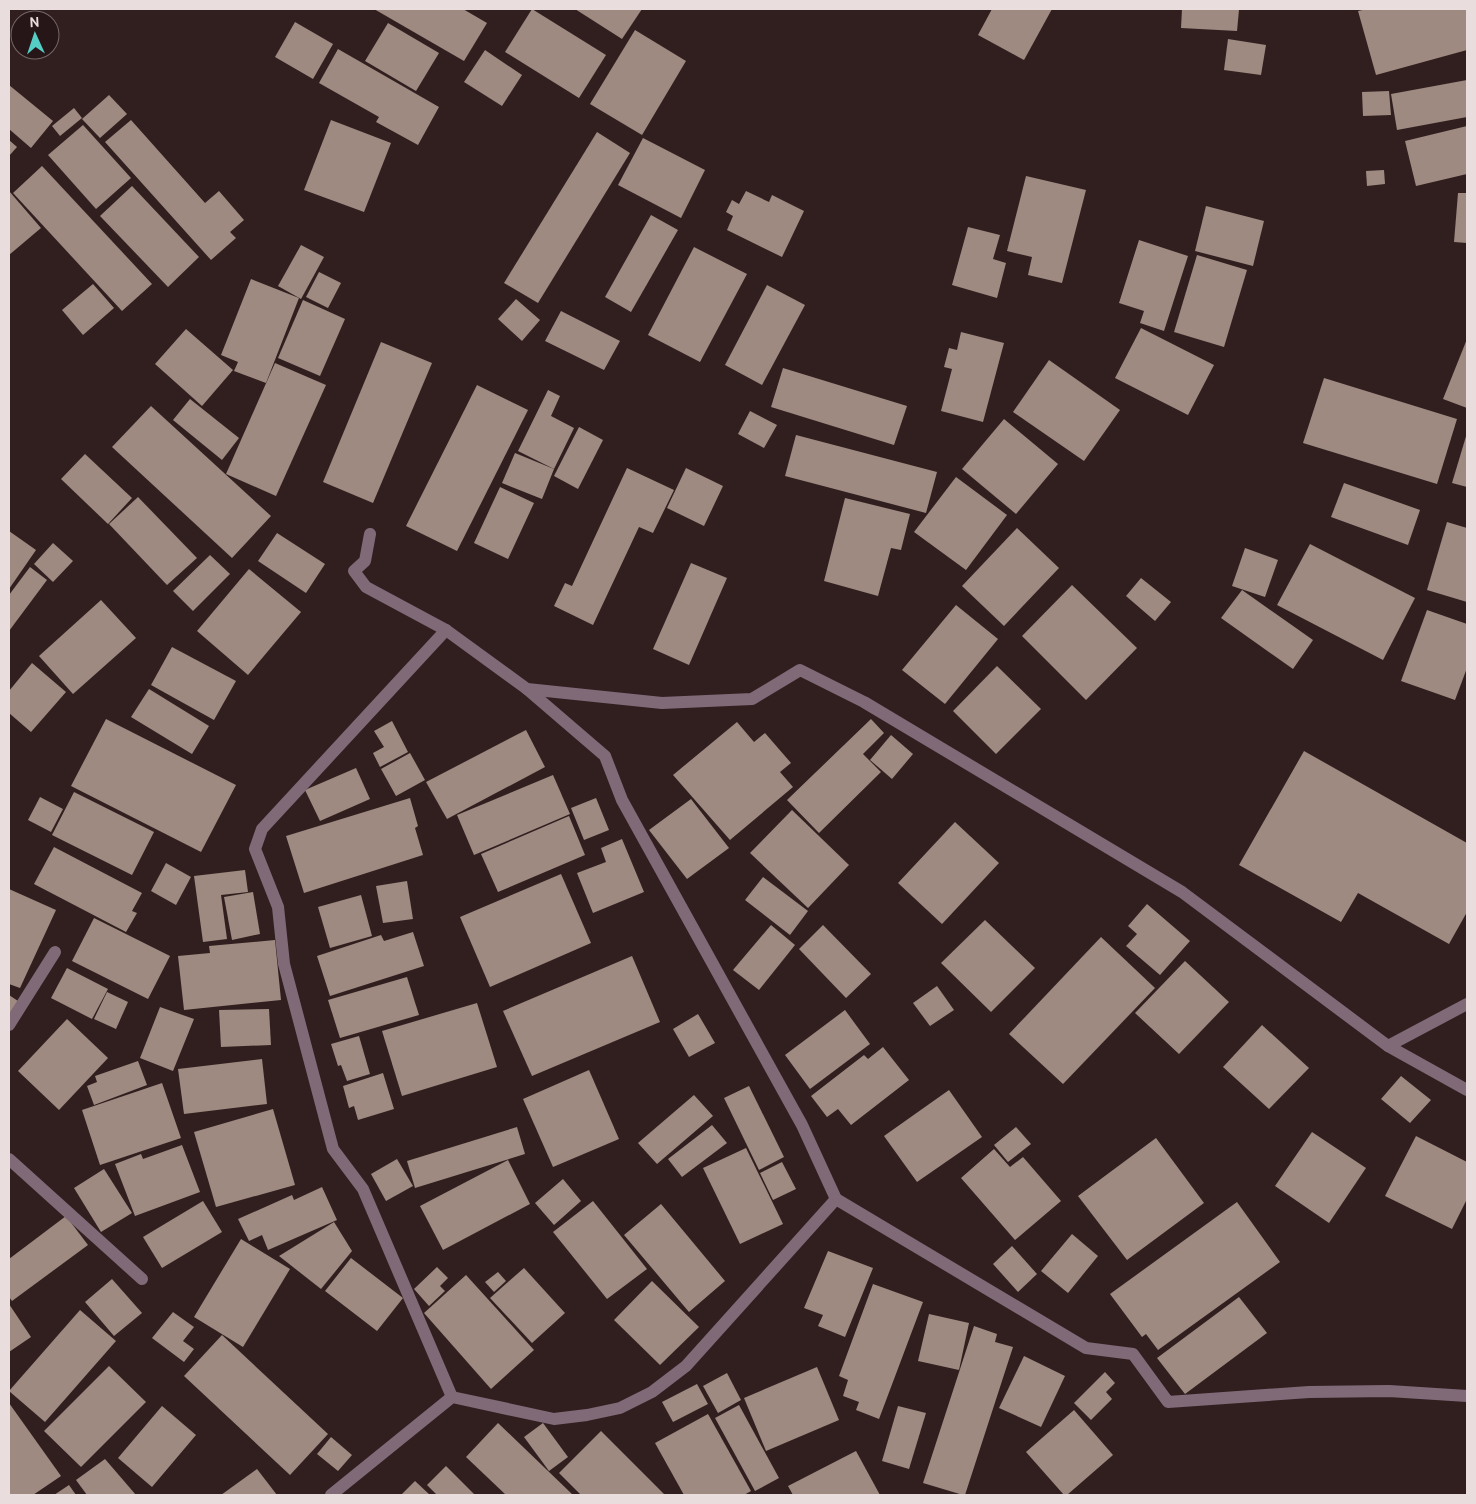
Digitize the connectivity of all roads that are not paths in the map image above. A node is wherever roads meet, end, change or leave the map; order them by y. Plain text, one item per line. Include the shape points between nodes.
1 (370, 534) dead end
2 (446, 630) junction
3 (527, 689) junction
4 (55, 952) dead end
5 (1467, 1004) edge
6 (9, 1025) edge
7 (1388, 1046) junction
8 (1467, 1090) edge
9 (9, 1159) edge
10 (836, 1199) junction
11 (142, 1279) dead end
12 (1467, 1396) edge
13 (452, 1397) junction
14 (331, 1495) edge

1 - 2 street via 366,561 354,571 366,587
2 - 3 street
2 - 13 street via 262,829 255,849 278,907 284,964 332,1150 362,1189
3 - 7 street via 662,703 752,700 800,670 864,702 1182,892
3 - 10 street via 606,756 622,800 802,1125
4 - 6 street
5 - 7 street
7 - 8 street
9 - 11 street
10 - 12 street via 1086,1348 1133,1354 1168,1402 1319,1392 1389,1391
10 - 13 street via 686,1366 652,1392 620,1408 554,1419
13 - 14 street

